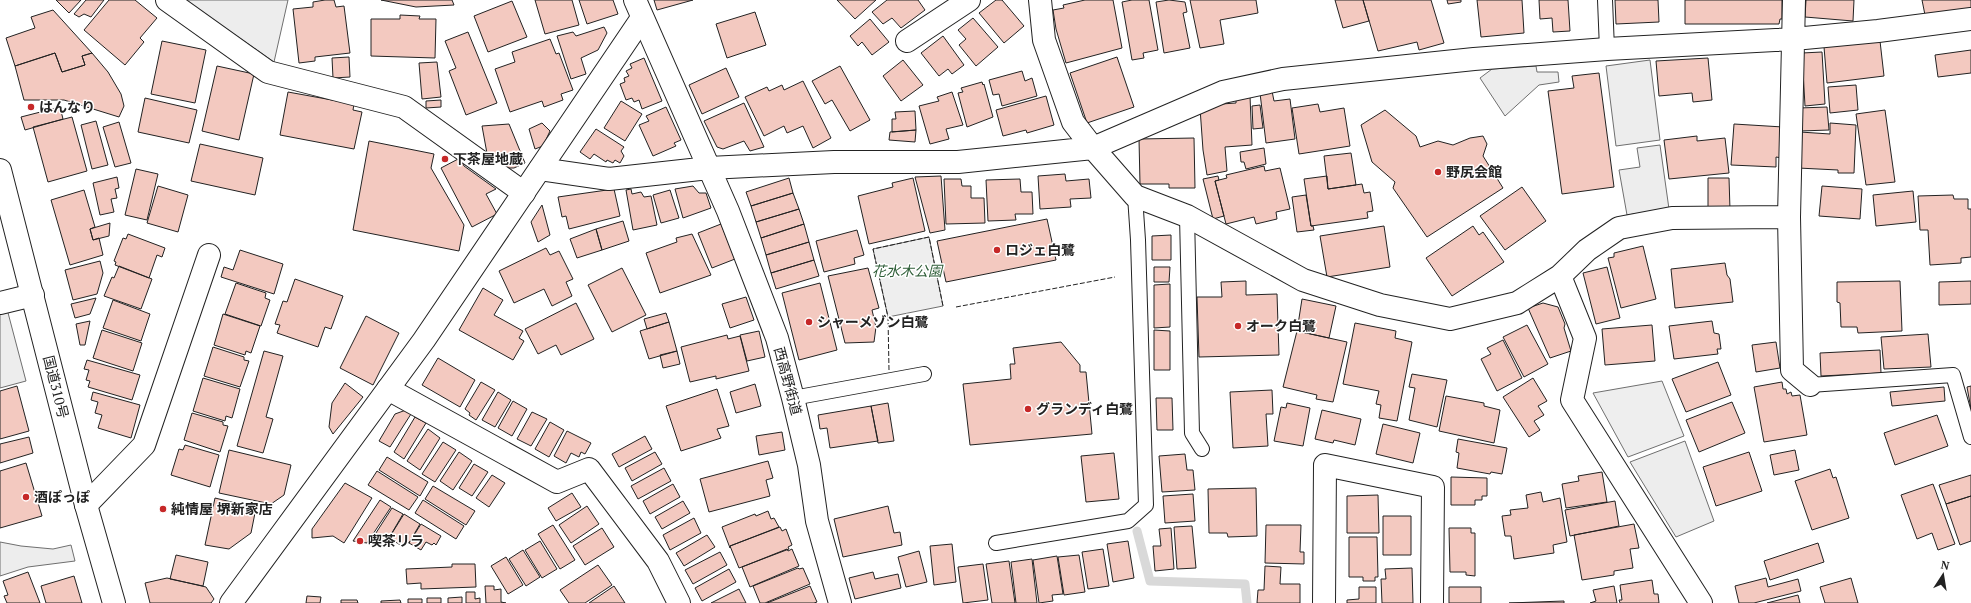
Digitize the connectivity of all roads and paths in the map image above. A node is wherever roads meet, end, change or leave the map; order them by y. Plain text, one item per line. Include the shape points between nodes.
1 (167, 0) edge
2 (969, 0) edge
3 (1040, 0) edge
4 (1605, 0) edge
5 (1794, 0) edge
6 (639, 9) edge
7 (1971, 19) edge
8 (1794, 39) junction
9 (907, 41) dead end
10 (1607, 49) junction
11 (1092, 148) junction
12 (709, 168) junction
13 (540, 169) junction
14 (0, 170) edge
15 (524, 193) junction
16 (1135, 196) junction
17 (1187, 216) junction
18 (1789, 217) junction
19 (209, 255) dead end
20 (1560, 276) junction
21 (33, 296) junction
22 (0, 303) edge
23 (924, 374) dead end
24 (1810, 385) joint
25 (388, 389) junction
26 (793, 398) junction
27 (1971, 436) edge
28 (1202, 449) dead end
29 (86, 505) junction
30 (996, 543) dead end
31 (114, 603) edge
32 (231, 603) edge
33 (679, 603) edge
34 (840, 603) edge
35 (1324, 603) edge
36 (1432, 603) edge
37 (1701, 603) edge

1 - 15 main road via 268,72 404,107
2 - 9 main road
3 - 11 main road via 1044,40 1070,115
4 - 10 lane
5 - 8 main road
6 - 12 main road, 西高野街道
6 - 13 main road
7 - 8 main road
8 - 10 main road
8 - 18 main road
10 - 11 main road via 1474,59 1283,79 1223,92
11 - 12 main road via 958,162 834,162
11 - 16 main road
12 - 13 main road via 609,179
12 - 26 main road, 西高野街道 via 777,338
13 - 15 main road
14 - 21 main road, 国道310号
15 - 25 main road
16 - 17 main road
16 - 30 lane via 1146,505 1128,521
17 - 20 main road via 1303,280 1380,305 1450,319 1517,303
17 - 28 lane via 1192,433
18 - 20 main road via 1672,218 1619,228 1587,250
18 - 24 main road via 1792,370
19 - 29 main road via 144,445
20 - 37 main road via 1585,338 1572,400
21 - 22 main road
21 - 29 main road, 国道310号
23 - 26 lane
24 - 27 lane via 1953,375
25 - 32 main road
25 - 33 main road via 557,482 589,469 658,562
26 - 34 main road, 西高野街道 via 809,465 818,521
29 - 31 main road, 国道310号
35 - 36 main road via 1324,465 1433,487

